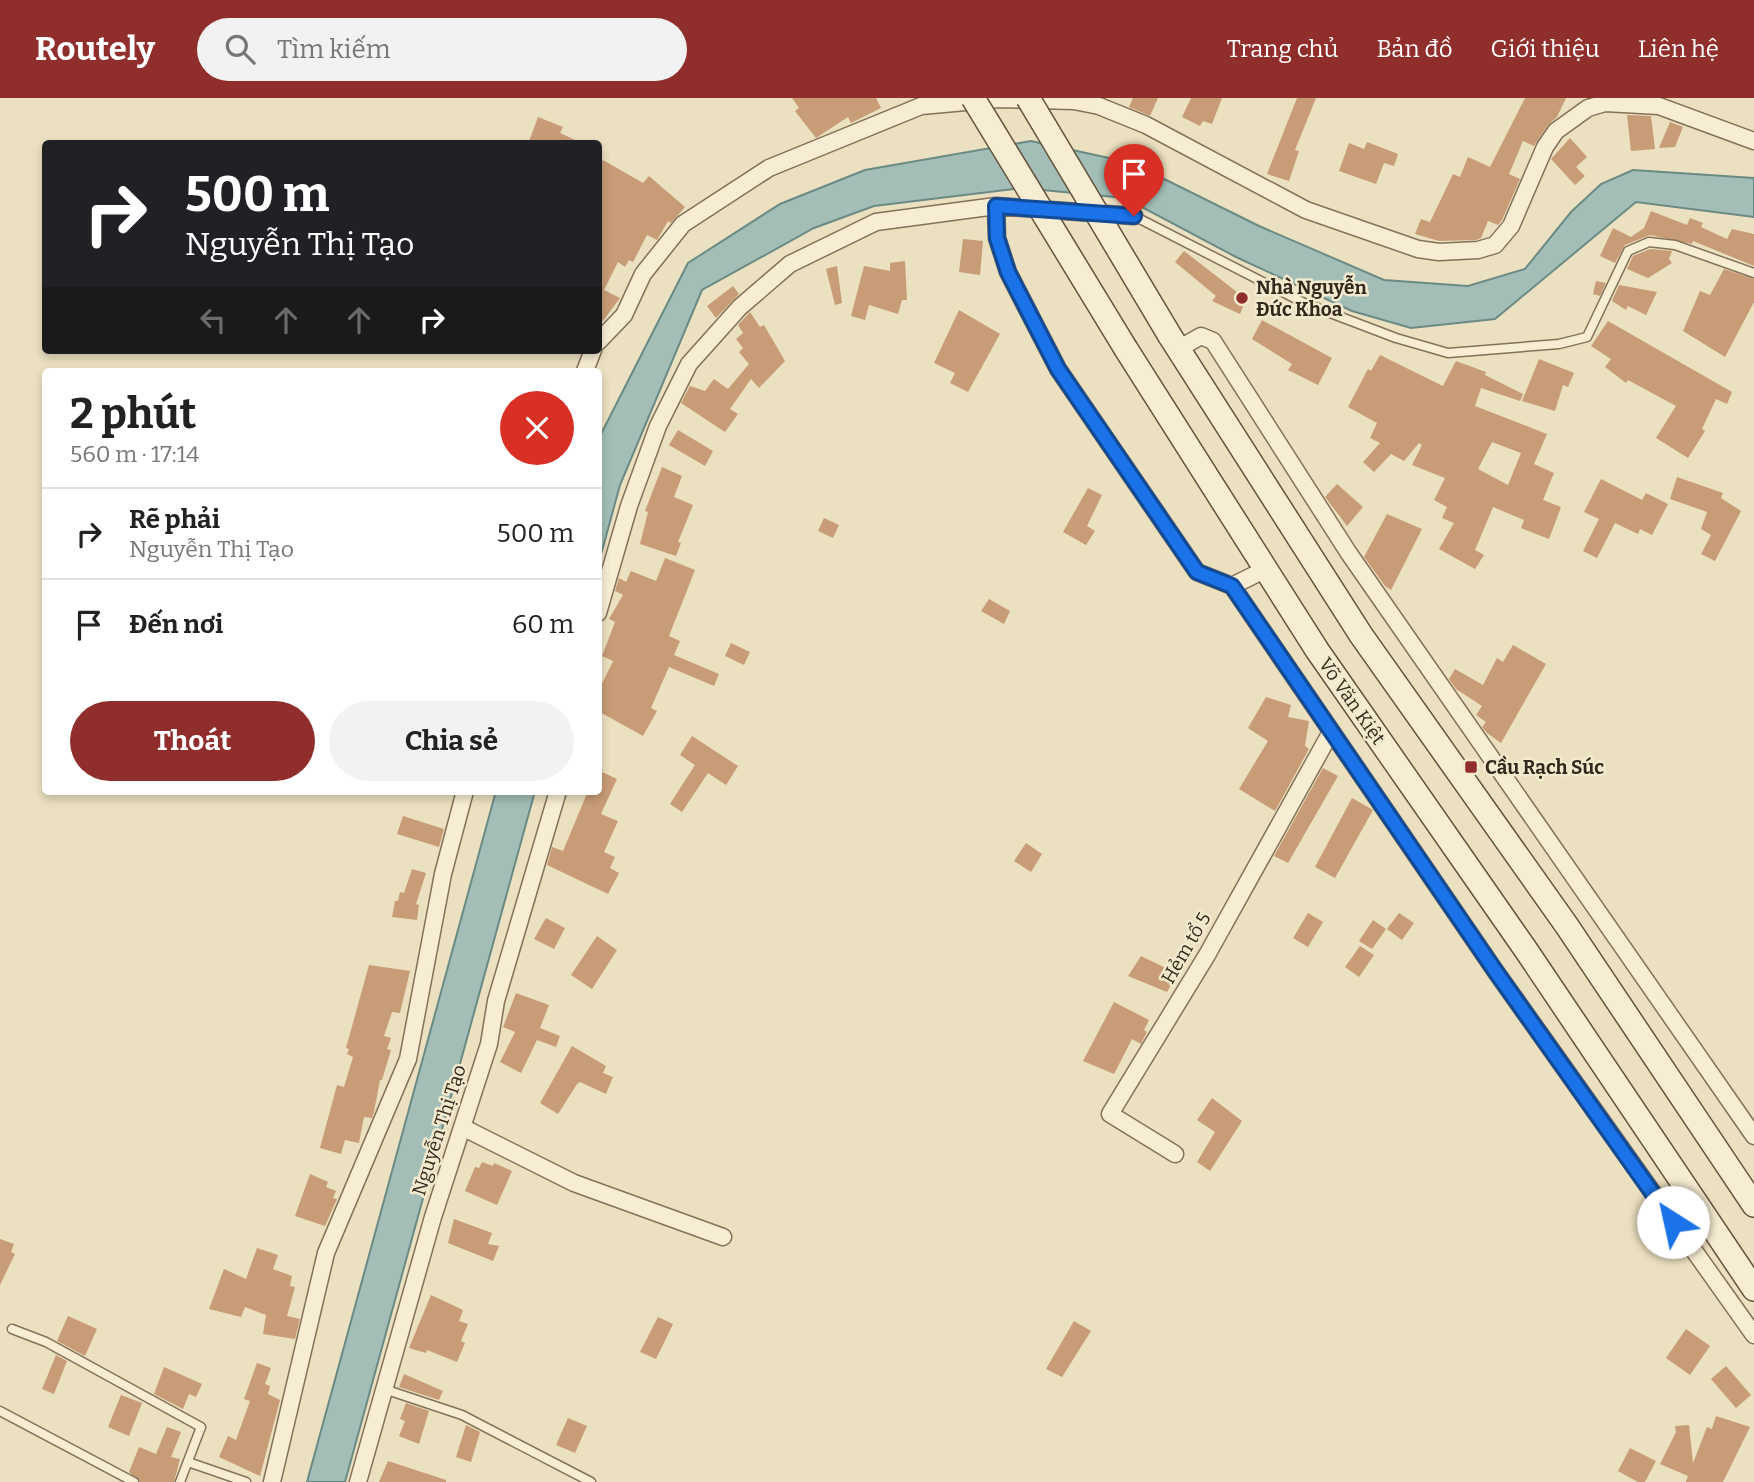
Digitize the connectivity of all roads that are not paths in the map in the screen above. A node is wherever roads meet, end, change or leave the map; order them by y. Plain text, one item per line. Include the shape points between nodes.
1 (973, 98) edge
2 (1028, 98) edge
3 (1075, 100) edge
4 (918, 102) edge
5 (1754, 141) edge
6 (996, 206) junction
7 (1134, 216) joint
8 (1754, 273) edge
9 (602, 338) edge
10 (1174, 342) junction
11 (1264, 570) junction
12 (1232, 586) junction
13 (602, 599) edge
14 (1331, 732) junction
15 (464, 795) edge
16 (557, 795) edge
17 (462, 1127) junction
18 (1754, 1136) edge
19 (1175, 1154) dead end
20 (1754, 1205) edge
21 (723, 1237) dead end
22 (1752, 1283) edge
23 (12, 1329) dead end
24 (1754, 1335) edge
25 (384, 1389) junction
26 (0, 1411) edge
27 (188, 1462) junction
28 (134, 1482) edge
29 (180, 1482) edge
30 (247, 1482) edge
31 (272, 1482) edge
32 (358, 1482) edge
33 (591, 1482) edge

1 - 11 main road, Võ Văn Kiệt, bridge
2 - 10 main road, bridge
3 - 4 street
3 - 5 street via 1146,125 1306,210 1439,252 1495,245 1511,226 1545,147 1556,131 1588,108 1605,103 1659,106
4 - 9 street via 769,168 683,224 643,274 624,315
6 - 7 street
6 - 12 street via 997,238 1008,272 1058,369 1197,572
6 - 13 street via 876,222 790,264 740,307 689,365 658,426
7 - 8 lane via 1304,303 1448,353 1559,344 1587,337 1628,251 1649,242 1675,245
10 - 18 street via 1201,336 1213,341 1348,552
10 - 20 main road via 1361,635 1567,926
11 - 12 street
11 - 22 main road, Võ Văn Kiệt
12 - 14 street
14 - 19 street, Hẻm tổ 5 via 1207,955 1110,1114
14 - 24 street
15 - 31 street via 443,874 408,1059 326,1253
16 - 17 street, Nguyễn Thị Tạo
17 - 21 street via 574,1183
17 - 25 street, Nguyễn Thị Tạo
23 - 27 lane via 46,1342 201,1427
25 - 32 street, Nguyễn Thị Tạo
25 - 33 lane via 462,1415
26 - 28 lane
27 - 29 lane
27 - 30 lane

